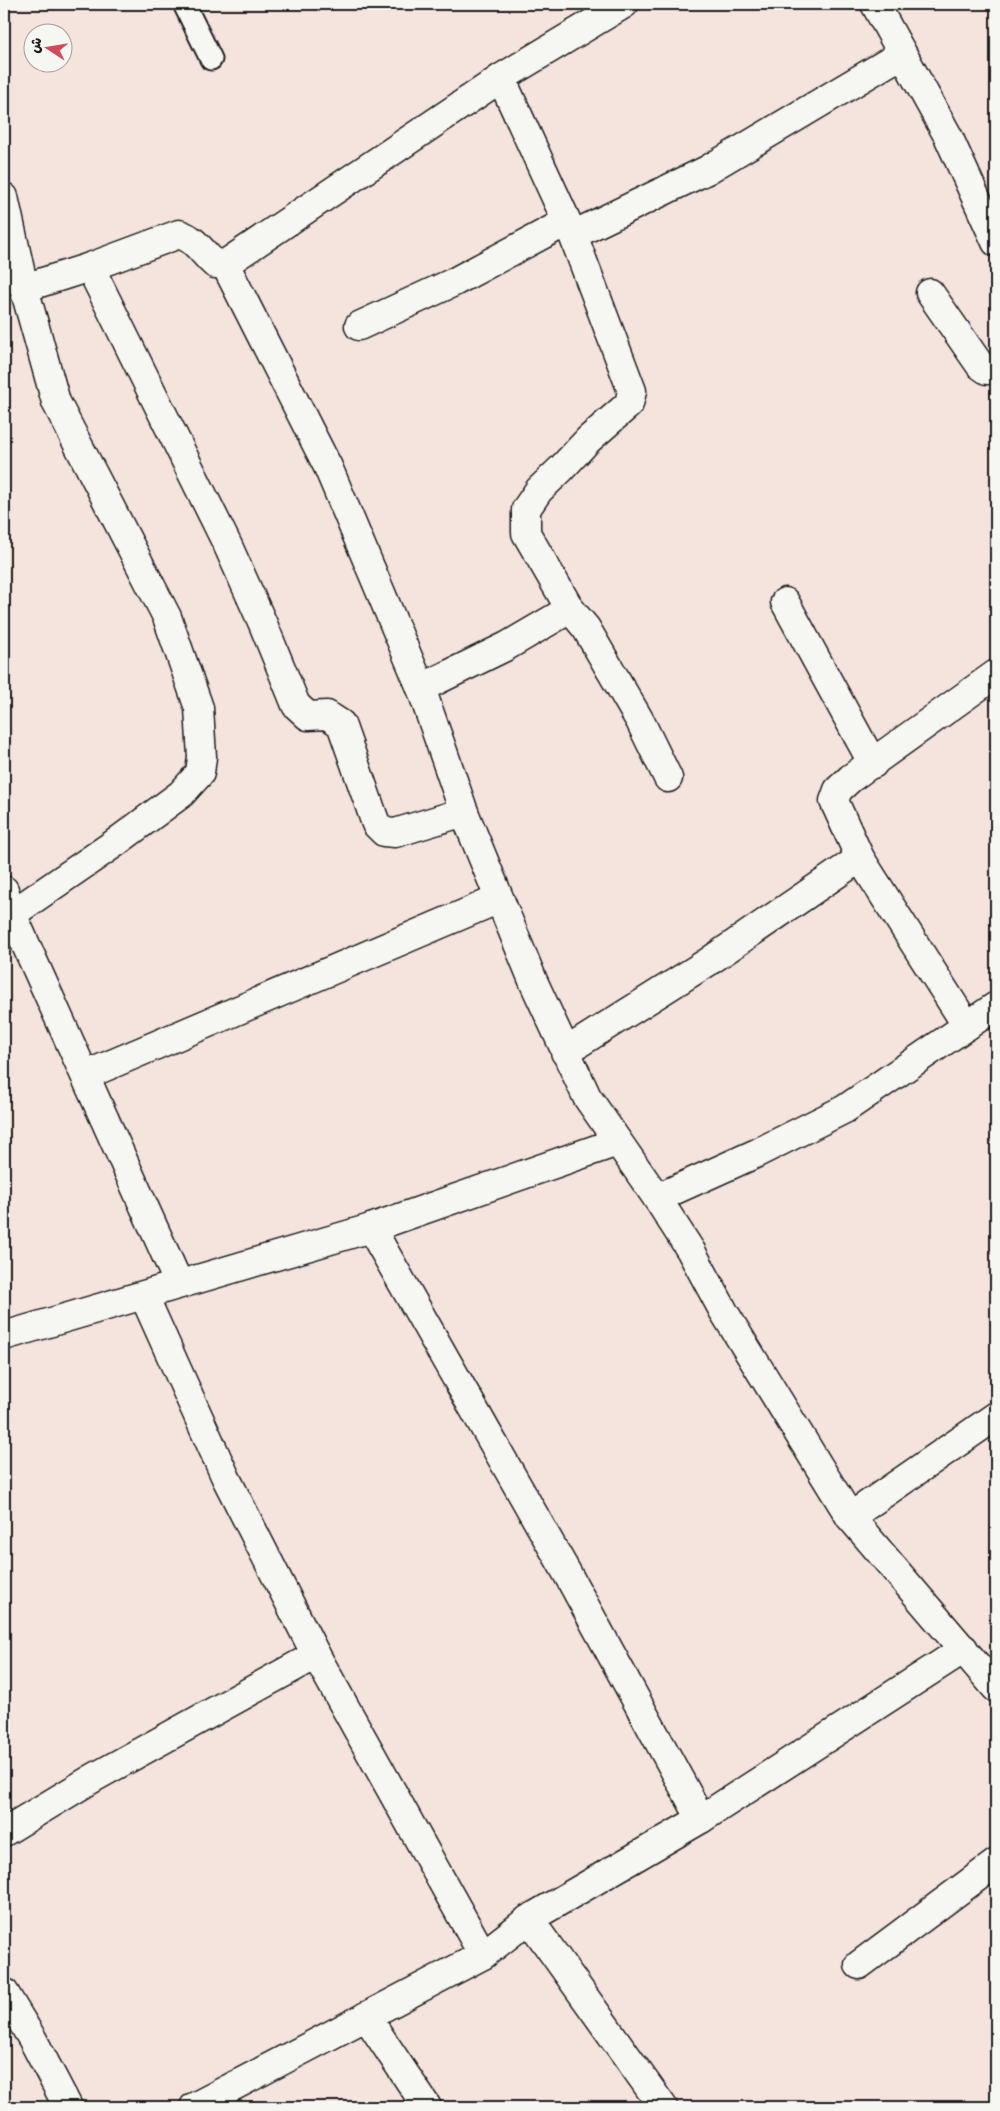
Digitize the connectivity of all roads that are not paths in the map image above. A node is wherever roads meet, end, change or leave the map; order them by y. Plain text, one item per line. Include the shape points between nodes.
1 (184, 4) edge
2 (624, 4) edge
3 (875, 4) edge
4 (902, 54) junction
5 (211, 58) dead end
6 (501, 78) junction
7 (4, 197) edge
8 (570, 228) junction
9 (996, 242) edge
10 (225, 264) junction
11 (90, 267) junction
12 (24, 288) junction
13 (930, 292) dead end
14 (359, 326) dead end
15 (996, 369) edge
16 (785, 602) dead end
17 (570, 609) junction
18 (996, 674) edge
19 (421, 688) junction
20 (873, 764) junction
21 (668, 778) dead end
22 (464, 812) junction
23 (860, 858) junction
24 (498, 899) junction
25 (8, 902) edge
26 (996, 1006) edge
27 (967, 1026) junction
28 (565, 1052) junction
29 (86, 1075) junction
30 (617, 1142) junction
31 (657, 1198) junction
32 (371, 1228) junction
33 (179, 1284) junction
34 (144, 1296) junction
35 (4, 1336) edge
36 (996, 1416) edge
37 (850, 1517) junction
38 (964, 1649) junction
39 (316, 1655) junction
40 (996, 1688) edge
41 (701, 1819) junction
42 (4, 1832) edge
43 (996, 1863) edge
44 (529, 1919) junction
45 (483, 1955) junction
46 (859, 1965) dead end
47 (4, 1992) edge
48 (366, 2016) junction
49 (68, 2107) edge
50 (194, 2107) edge
51 (427, 2107) edge
52 (663, 2107) edge

1 - 5 street
2 - 6 street
3 - 4 street
4 - 8 street via 707,170
4 - 9 street via 948,136
6 - 8 street
6 - 10 street
7 - 12 street
8 - 14 street
8 - 17 street via 632,391 629,404 588,440 539,490 526,509 526,533
10 - 11 street via 215,264 190,237 179,234
10 - 19 street via 328,467
11 - 12 street
11 - 22 street via 228,546 296,706 308,716 327,715 341,724 376,824 384,832 395,834
12 - 25 street via 56,402 167,617 199,708 202,757 200,773 181,794 115,844
13 - 15 street via 980,365 987,370
16 - 20 street
17 - 19 street via 507,646
17 - 21 street via 586,628 640,721
18 - 20 street
19 - 22 street
20 - 23 street via 838,790 834,801
22 - 24 street
23 - 27 street
23 - 28 street via 708,962
24 - 28 street
24 - 29 street
25 - 29 street
26 - 27 street
27 - 31 street via 845,1109
28 - 30 street via 587,1096
29 - 33 street
30 - 31 street
30 - 32 street
31 - 37 street
32 - 33 street
32 - 41 street via 567,1573
33 - 34 street
34 - 35 street
34 - 39 street via 226,1478
36 - 37 street
37 - 38 street
38 - 40 street
38 - 41 street
39 - 42 street via 95,1777
39 - 45 street
41 - 44 street
43 - 46 street
44 - 45 street
44 - 52 street
45 - 48 street
47 - 49 street
48 - 50 street
48 - 51 street

